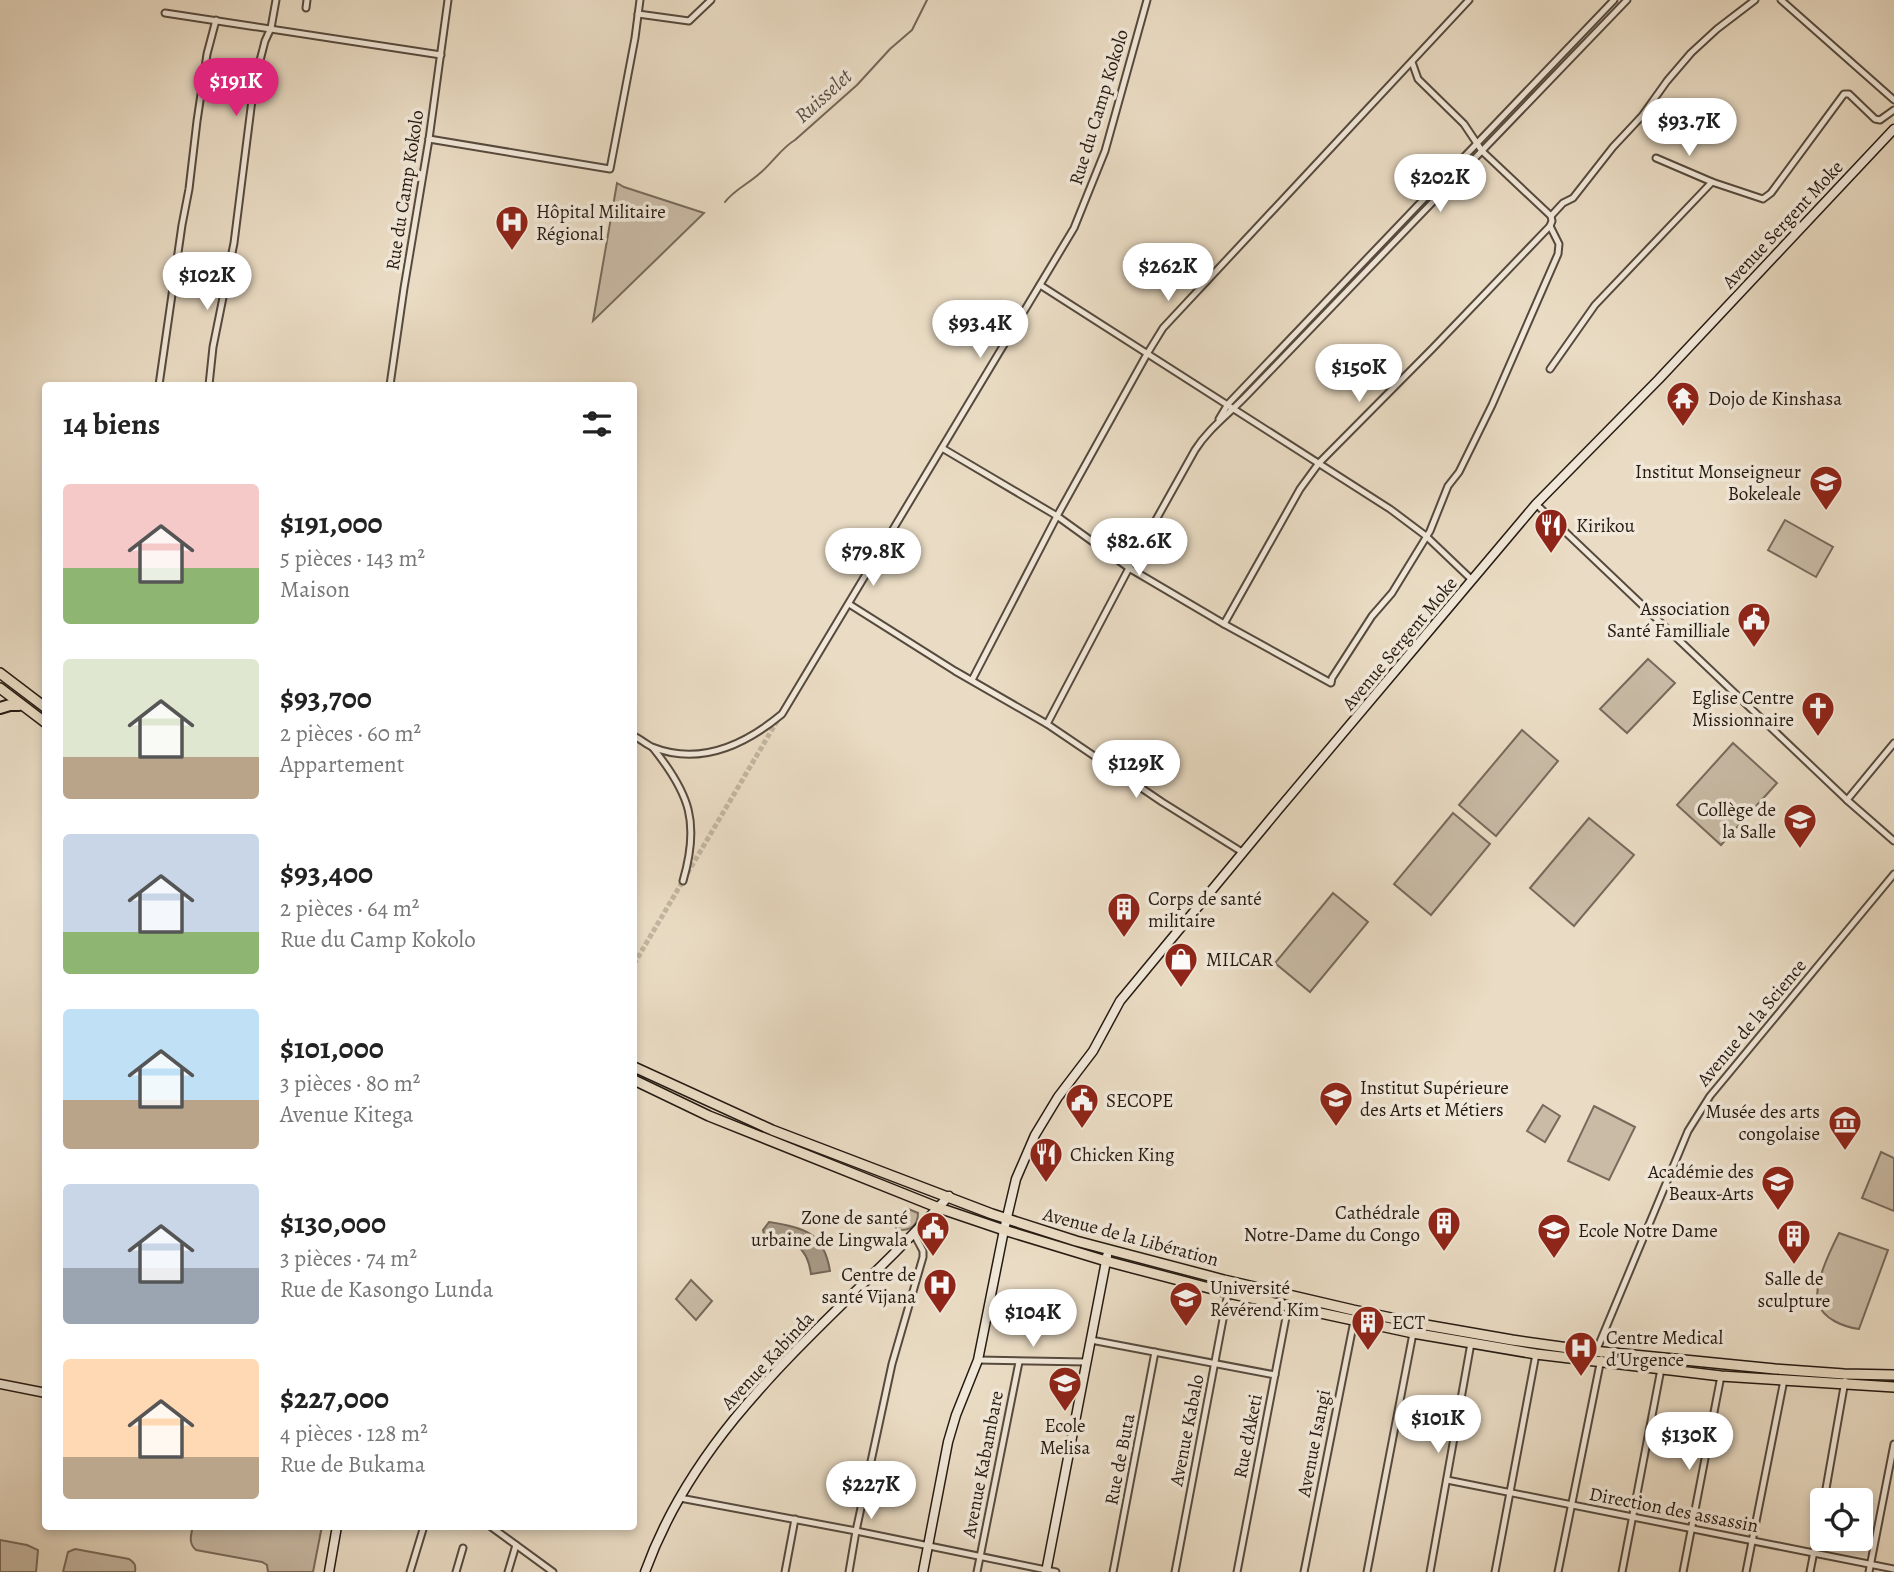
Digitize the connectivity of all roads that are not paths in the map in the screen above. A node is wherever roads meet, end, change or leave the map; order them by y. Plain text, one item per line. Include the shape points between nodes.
1 (276, 0) edge
2 (307, 0) edge
3 (447, 0) edge
4 (640, 0) edge
5 (711, 0) edge
6 (1147, 0) edge
7 (1469, 0) edge
8 (1614, 0) edge
9 (1627, 0) edge
10 (1755, 0) edge
11 (1781, 0) edge
12 (306, 8) dead end
13 (165, 13) dead end
14 (638, 14) junction
15 (216, 20) junction
16 (271, 29) junction
17 (441, 55) junction
18 (1412, 62) junction
19 (1894, 100) edge
20 (1894, 110) edge
21 (1894, 129) edge
22 (429, 139) junction
23 (1476, 145) junction
24 (1482, 151) junction
25 (1656, 158) dead end
26 (1712, 183) junction
27 (1551, 216) junction
28 (1550, 226) junction
29 (1040, 285) junction
30 (1147, 354) junction
31 (1550, 369) dead end
32 (159, 382) edge
33 (209, 382) edge
34 (390, 382) edge
35 (1228, 404) junction
36 (1234, 409) junction
37 (1218, 422) junction
38 (942, 448) junction
39 (1319, 463) junction
40 (1536, 505) junction
41 (1058, 516) junction
42 (1426, 536) junction
43 (1129, 568) junction
44 (1472, 580) junction
45 (849, 604) junction
46 (1224, 624) junction
47 (0, 673) edge
48 (972, 680) junction
49 (0, 688) edge
50 (19, 705) junction
51 (42, 705) edge
52 (0, 708) edge
53 (42, 720) edge
54 (1047, 724) junction
55 (637, 738) edge
56 (1894, 743) edge
57 (652, 747) junction
58 (1847, 800) junction
59 (1894, 841) edge
60 (1242, 852) junction
61 (1894, 874) edge
62 (683, 881) dead end
63 (637, 1068) edge
64 (637, 1081) edge
65 (949, 1196) junction
66 (939, 1208) junction
67 (1006, 1219) junction
68 (1004, 1230) junction
69 (914, 1234) junction
70 (1109, 1250) junction
71 (1106, 1261) junction
72 (1228, 1293) junction
73 (1288, 1307) junction
74 (1354, 1321) junction
75 (1414, 1328) junction
76 (1091, 1340) junction
77 (1471, 1343) junction
78 (1155, 1352) junction
79 (1536, 1354) junction
80 (1598, 1357) junction
81 (978, 1360) junction
82 (1018, 1362) junction
83 (1087, 1362) junction
84 (1215, 1363) junction
85 (1661, 1369) junction
86 (1275, 1375) junction
87 (1894, 1375) edge
88 (1721, 1376) junction
89 (1845, 1379) junction
90 (1784, 1380) junction
91 (0, 1384) edge
92 (1894, 1387) edge
93 (42, 1392) edge
94 (1894, 1444) edge
95 (1447, 1480) junction
96 (1826, 1488) edge
97 (1510, 1492) junction
98 (680, 1498) junction
99 (1572, 1504) junction
100 (1632, 1516) junction
101 (795, 1519) junction
102 (1691, 1528) junction
103 (336, 1530) edge
104 (423, 1530) edge
105 (495, 1530) edge
106 (856, 1531) junction
107 (1752, 1541) junction
108 (516, 1545) junction
109 (928, 1546) junction
110 (463, 1548) dead end
111 (1814, 1552) junction
112 (980, 1557) junction
113 (1871, 1564) junction
114 (1894, 1569) edge
115 (1046, 1571) edge
116 (329, 1572) edge
117 (410, 1572) edge
118 (456, 1572) edge
119 (508, 1572) edge
120 (554, 1572) edge
121 (645, 1572) edge
122 (785, 1572) edge
123 (849, 1572) edge
124 (923, 1572) edge
125 (977, 1572) edge
126 (1056, 1572) edge
127 (1113, 1572) edge
128 (1175, 1572) edge
129 (1237, 1572) edge
130 (1304, 1572) edge
131 (1367, 1572) edge
132 (1430, 1572) edge
133 (1495, 1572) edge
134 (1558, 1572) edge
135 (1622, 1572) edge
136 (1683, 1572) edge
137 (1746, 1572) edge
138 (1810, 1572) edge
139 (1869, 1572) edge

1 - 16 street
2 - 12 street
3 - 17 street, Rue du Camp Kokolo
4 - 14 street
5 - 14 street via 690,21
6 - 29 street, Rue du Camp Kokolo via 1105,150 1074,228
7 - 18 street
8 - 23 street
9 - 24 street
10 - 27 street via 1691,53 1573,198
11 - 19 street
13 - 15 street
14 - 22 street via 610,169
15 - 16 street
15 - 32 street via 207,54
16 - 17 street
16 - 33 street via 254,84 234,243
17 - 22 street, Rue du Camp Kokolo
18 - 23 street via 1418,79 1464,124
18 - 30 street via 1169,321
20 - 26 street via 1875,119 1844,94 1763,199
21 - 40 main road, Avenue Sergent Moke
22 - 34 street, Rue du Camp Kokolo
23 - 24 street
23 - 35 street
24 - 27 street
24 - 36 street
25 - 26 street
26 - 31 street via 1591,309
27 - 28 street
28 - 39 street
28 - 42 street via 1559,244 1558,254 1492,405
29 - 30 street
29 - 38 street, Rue du Camp Kokolo
30 - 35 street
30 - 41 street
35 - 36 street
35 - 37 street
36 - 37 street
36 - 39 street
37 - 43 street via 1195,450
38 - 41 street
38 - 45 street, Rue du Camp Kokolo
39 - 42 street
39 - 46 street
40 - 44 main road, Avenue Sergent Moke
40 - 58 street
41 - 43 street
41 - 48 street
42 - 44 street
42 - 46 street via 1331,683
43 - 46 street
43 - 54 street
44 - 60 main road, Avenue Sergent Moke
45 - 48 street
45 - 57 street, Rue du Camp Kokolo via 782,714 765,728 729,747 708,752
47 - 51 main road
48 - 54 street
49 - 50 main road
50 - 52 highway
50 - 53 main road
54 - 60 street
55 - 57 street, Rue du Camp Kokolo
56 - 58 street
57 - 62 street, Rue du Camp Kokolo via 677,780 689,816 690,855
58 - 59 street
60 - 67 main road, Avenue Sergent Moke via 1115,1008 1093,1051 1035,1135 1016,1179
61 - 80 street, Avenue de la Science via 1698,1114
63 - 65 main road, Avenue de la Libération via 772,1130
64 - 66 main road, Avenue de la Libération via 709,1116
65 - 66 main road, Avenue Kabinda
65 - 67 main road, Avenue de la Libération
66 - 68 main road, Avenue de la Libération
66 - 69 main road, Avenue Kabinda
67 - 68 main road, Avenue Sergent Moke
67 - 70 main road, Avenue de la Libération
68 - 71 main road, Avenue de la Libération
68 - 81 main road, Avenue Sergent Moke
69 - 98 main road, Avenue Kabinda via 776,1370 715,1444
69 - 106 street via 923,1257 892,1364
70 - 71 main road
70 - 75 main road, Avenue de la Libération
71 - 72 main road, Avenue de la Libération
71 - 76 main road
72 - 73 main road, Avenue de la Libération
72 - 84 street, Avenue Kabalo
73 - 74 main road, Avenue de la Libération
73 - 86 street, Rue d'Aketi
74 - 75 main road, Avenue de la Libération
74 - 130 street, Avenue Isangi
75 - 77 main road, Avenue de la Libération
75 - 80 main road, Avenue de la Libération
75 - 131 street
76 - 78 street
76 - 83 main road
77 - 79 main road, Avenue de la Libération
77 - 95 street
78 - 84 street
78 - 127 street, Rue de Buta
79 - 80 main road, Avenue de la Libération
79 - 97 street
80 - 85 main road, Avenue de la Libération
80 - 89 main road, Avenue de la Libération
80 - 99 street, Avenue de la Science
81 - 82 street
81 - 109 main road, Avenue Sergent Moke via 952,1429
82 - 83 street
82 - 112 street, Avenue Kabambare
83 - 115 main road
84 - 86 street
84 - 128 street, Avenue Kabalo
85 - 88 main road, Avenue de la Libération
85 - 100 street
86 - 129 street, Rue d'Aketi
87 - 89 main road, Avenue de la Libération
88 - 90 main road, Avenue de la Libération
88 - 102 street
89 - 90 main road, Avenue de la Libération
89 - 92 main road, Avenue de la Libération
89 - 96 street
90 - 107 street
91 - 93 main road
94 - 113 street
95 - 97 street, Direction des assassin
95 - 132 street
97 - 99 street, Direction des assassin
97 - 133 street
98 - 101 street
98 - 121 main road, Avenue Kabinda
99 - 100 street, Direction des assassin
99 - 134 street, Avenue de la Science
100 - 102 street, Direction des assassin
100 - 135 street
101 - 106 street
101 - 122 street
102 - 107 street, Direction des assassin
102 - 136 street
103 - 116 main road
104 - 117 street
105 - 108 street
106 - 109 street
106 - 123 street
107 - 111 street, Direction des assassin
107 - 137 street
108 - 119 street
108 - 120 street
109 - 112 street
109 - 124 main road, Avenue Sergent Moke
110 - 118 street
111 - 113 street, Direction des assassin
111 - 138 street
112 - 115 street
112 - 125 street, Avenue Kabambare
113 - 114 street, Direction des assassin
113 - 139 street
115 - 126 street

